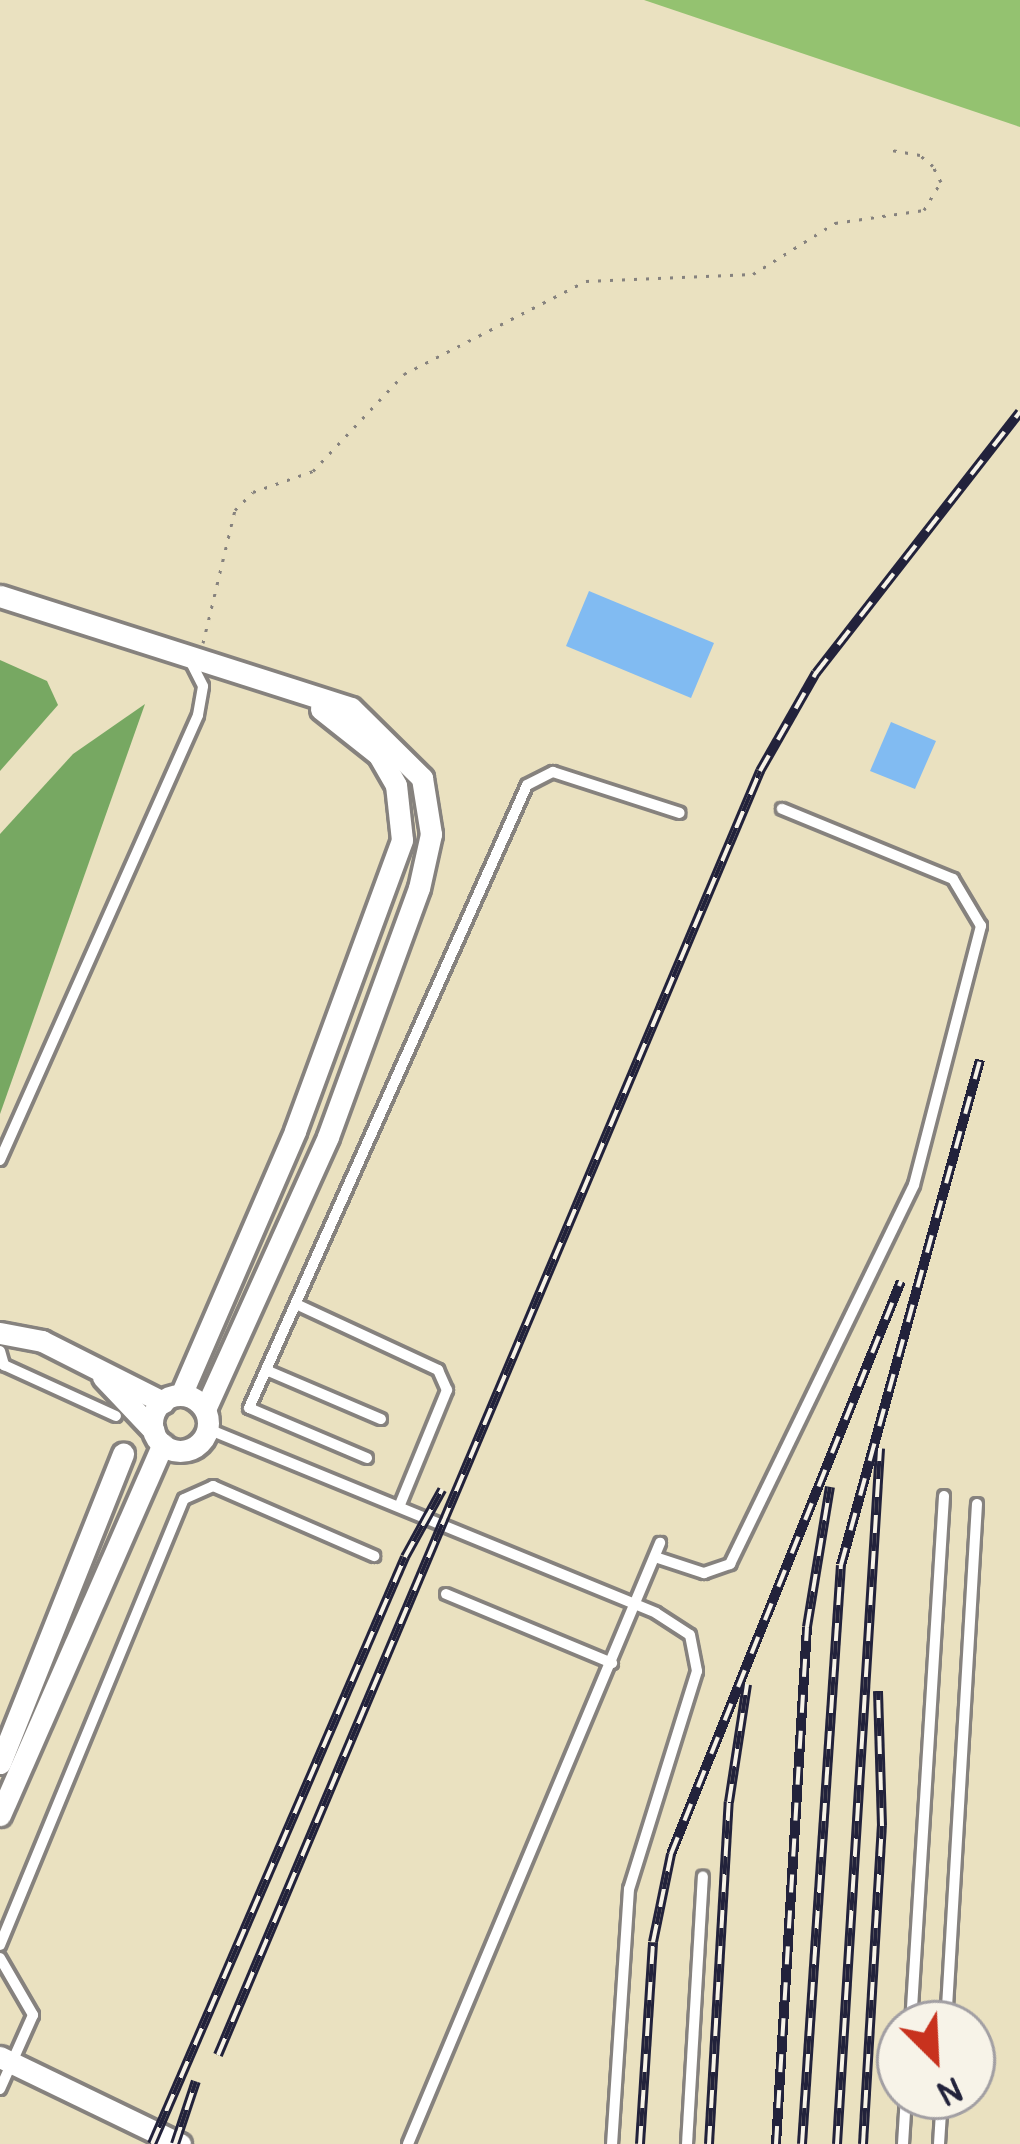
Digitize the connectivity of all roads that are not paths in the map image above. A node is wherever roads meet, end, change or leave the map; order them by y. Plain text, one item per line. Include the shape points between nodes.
1 (0, 596) edge
2 (194, 660) junction
3 (278, 687) junction
4 (782, 809) dead end
5 (680, 813) dead end
6 (0, 1160) edge
7 (296, 1304) junction
8 (0, 1333) edge
9 (0, 1351) edge
10 (74, 1356) junction
11 (266, 1370) junction
12 (172, 1398) junction
13 (116, 1417) dead end
14 (206, 1419) junction
15 (381, 1420) dead end
16 (158, 1437) junction
17 (123, 1454) dead end
18 (367, 1458) dead end
19 (944, 1496) dead end
20 (976, 1504) dead end
21 (399, 1507) junction
22 (660, 1544) dead end
23 (374, 1556) dead end
24 (655, 1557) junction
25 (446, 1594) dead end
26 (639, 1607) junction
27 (612, 1663) junction
28 (0, 1763) edge
29 (0, 1815) edge
30 (704, 1876) dead end
31 (0, 1945) edge
32 (0, 1958) edge
33 (912, 2000) edge
34 (947, 2000) edge
35 (6, 2060) edge
36 (0, 2089) edge
37 (180, 2144) edge
38 (408, 2144) edge
39 (612, 2144) edge
40 (687, 2144) edge

1 - 2 street
2 - 3 street
2 - 6 lane via 203,686 178,757
3 - 12 street via 341,719 380,755 396,785 402,840 296,1131
3 - 14 street via 351,708 397,746 422,778 431,834 328,1137
4 - 24 lane via 953,879 981,926 914,1185 730,1564 704,1573
5 - 7 lane via 553,772 527,785
7 - 11 lane
7 - 21 lane via 437,1370 446,1390
8 - 10 street
9 - 13 lane via 4,1366
10 - 12 street
10 - 16 street
11 - 15 lane
11 - 18 lane via 249,1408
12 - 14 street
12 - 16 street
14 - 16 street via 189,1449
14 - 21 lane
16 - 29 street
17 - 28 street
19 - 33 lane
20 - 34 lane
21 - 26 lane
22 - 24 lane
23 - 31 lane via 213,1486 184,1499
24 - 26 lane
25 - 27 lane
26 - 27 lane
26 - 39 lane via 690,1635 697,1671 629,1889
27 - 38 lane
30 - 40 lane
32 - 35 lane via 33,2015
35 - 36 lane
35 - 37 street

